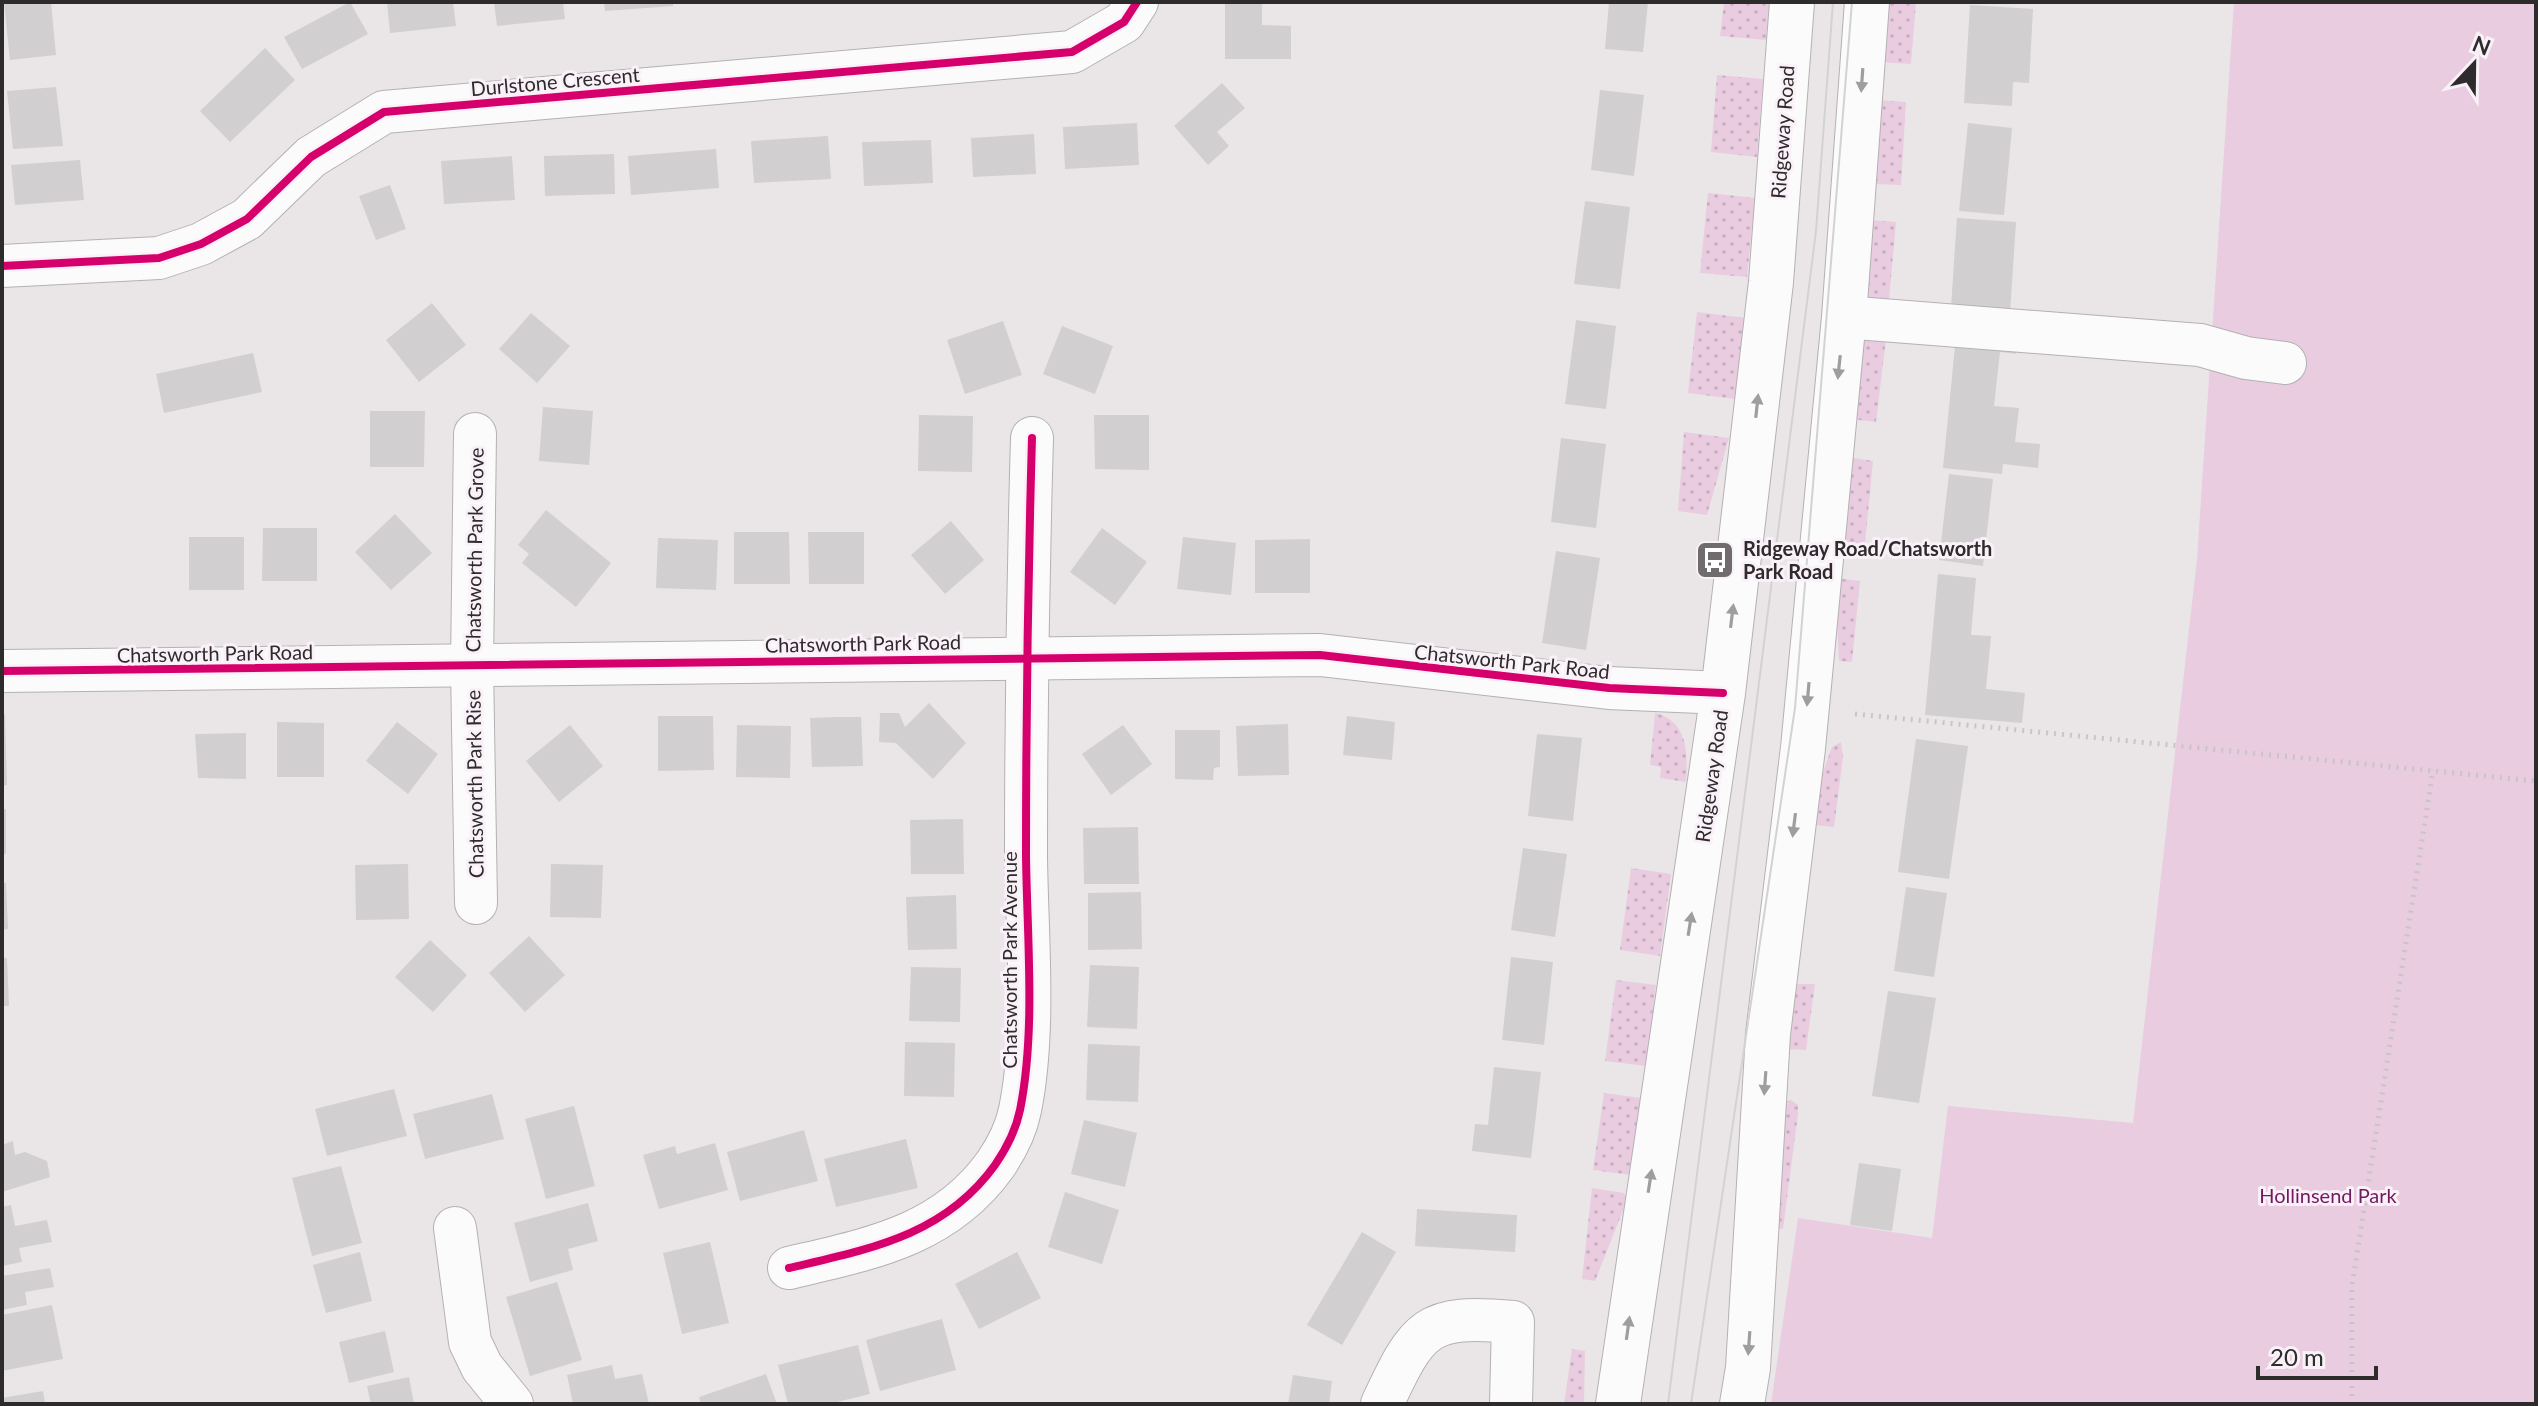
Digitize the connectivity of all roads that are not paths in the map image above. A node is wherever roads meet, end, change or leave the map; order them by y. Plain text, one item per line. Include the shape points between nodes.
1 (1137, 2) edge
2 (1792, 2) edge
3 (1867, 2) edge
4 (2, 266) edge
5 (1844, 317) junction
6 (2285, 363) dead end
7 (475, 434) dead end
8 (1032, 438) dead end
9 (1026, 657) junction
10 (472, 666) junction
11 (2, 671) edge
12 (1723, 693) junction
13 (476, 903) dead end
14 (455, 1228) dead end
15 (789, 1268) dead end
16 (512, 1404) edge
17 (1382, 1404) edge
18 (1511, 1404) edge
19 (1618, 1404) edge
20 (1742, 1404) edge

1 - 4 street, Durlstone Crescent via 1124,22 1072,52 384,112 311,157 247,219 201,244 159,258
12 -> 2 highway, Ridgeway Road via 1771,282
3 -> 5 highway
5 - 6 street via 2200,345
5 -> 20 highway via 1804,735 1768,1034
7 - 10 street, Chatsworth Park Grove
8 - 9 street, Chatsworth Park Avenue
9 - 10 street, Chatsworth Park Road
9 - 12 street, Chatsworth Park Road via 1320,655 1609,688
9 - 15 street, Chatsworth Park Avenue via 1027,1045 1014,1131 984,1178 934,1223 889,1244
10 - 11 street, Chatsworth Park Road
10 - 13 street, Chatsworth Park Rise
19 -> 12 highway, Ridgeway Road
14 - 16 street via 470,1342 482,1367
17 - 18 street via 1409,1350 1427,1332 1436,1324 1470,1318 1513,1322

